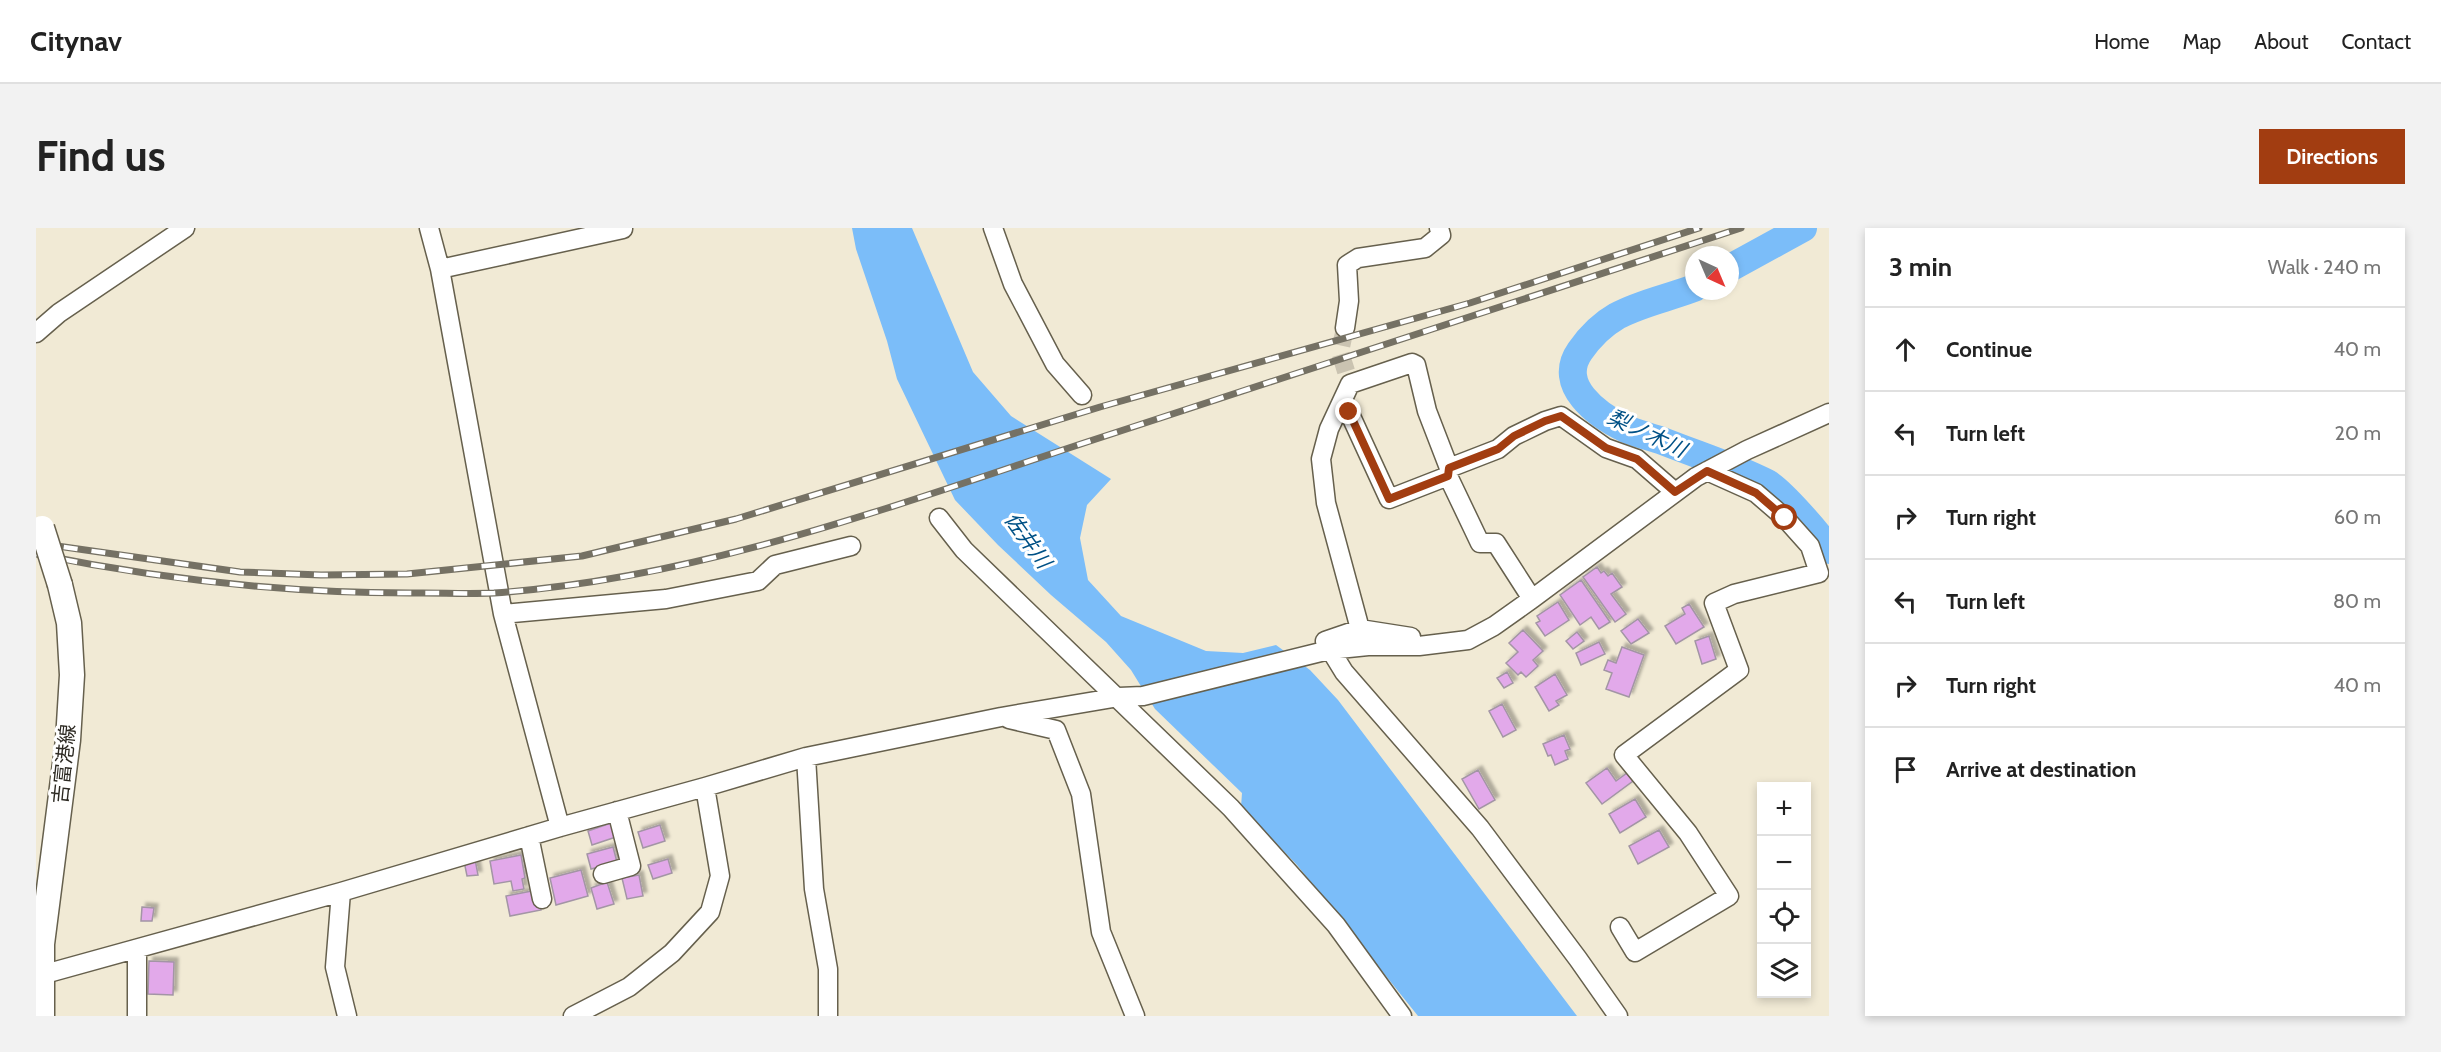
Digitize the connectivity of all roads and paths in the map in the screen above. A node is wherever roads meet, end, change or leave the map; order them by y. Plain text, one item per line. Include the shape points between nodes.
1 (185, 228) edge
2 (429, 228) edge
3 (993, 228) edge
4 (1439, 228) edge
5 (623, 229) edge
6 (440, 269) junction
7 (1345, 328) tunnel mouth
8 (36, 333) edge
9 (1082, 395) dead end
10 (1349, 412) dead end
11 (1829, 413) edge
12 (1707, 471) junction
13 (1449, 472) junction
14 (1675, 492) junction
15 (939, 518) dead end
16 (39, 522) edge
17 (851, 546) dead end
18 (1532, 598) junction
19 (503, 614) junction
20 (1360, 629) junction
21 (1419, 646) junction
22 (1329, 650) junction
23 (1127, 698) junction
24 (1001, 717) junction
25 (806, 757) junction
26 (705, 787) junction
27 (617, 811) junction
28 (560, 826) junction
29 (529, 836) junction
30 (603, 874) dead end
31 (341, 892) junction
32 (542, 899) dead end
33 (1620, 927) dead end
34 (137, 949) junction
35 (52, 972) dead end
36 (42, 1016) edge
37 (137, 1016) edge
38 (347, 1016) edge
39 (573, 1016) edge
40 (828, 1016) edge
41 (1135, 1016) edge
42 (1402, 1016) edge
43 (1618, 1016) edge

1 - 8 street via 59,313
2 - 6 street
3 - 9 street via 1013,284 1056,364
4 - 7 street via 1441,236 1425,248 1358,258 1347,265 1349,302
5 - 6 street
6 - 19 street
10 - 13 street via 1389,499
11 - 12 street
12 - 14 street
12 - 33 street via 1756,493 1785,518 1810,546 1820,573 1734,594 1714,603 1739,670 1624,755 1688,833 1729,896 1635,952
13 - 14 street via 1498,449 1514,436 1561,416 1606,448 1637,459
13 - 18 street via 1480,543 1496,543
13 - 20 street via 1427,411 1416,365 1412,363 1350,384 1329,429 1321,459 1326,503
14 - 18 street
15 - 23 street via 964,550
16 - 36 main road, 吉富港線, bridge via 69,623 72,675 68,740 42,944
17 - 19 street via 775,565 758,581 666,599
18 - 21 street via 1468,640
19 - 28 street
20 - 21 street via 1417,638
20 - 22 street via 1325,641
21 - 22 street
22 - 23 street
22 - 43 street via 1480,828
23 - 24 street
23 - 42 street via 1336,926
24 - 25 street
24 - 41 street via 1056,730 1081,794 1101,932
25 - 26 street
25 - 40 street via 814,889 828,969
26 - 27 street
26 - 39 street via 720,876 710,912 672,953 629,987
27 - 28 street
27 - 30 street via 631,866
28 - 29 street
29 - 31 street
29 - 32 street
31 - 34 street
31 - 38 street via 335,967
34 - 35 street
34 - 37 street

